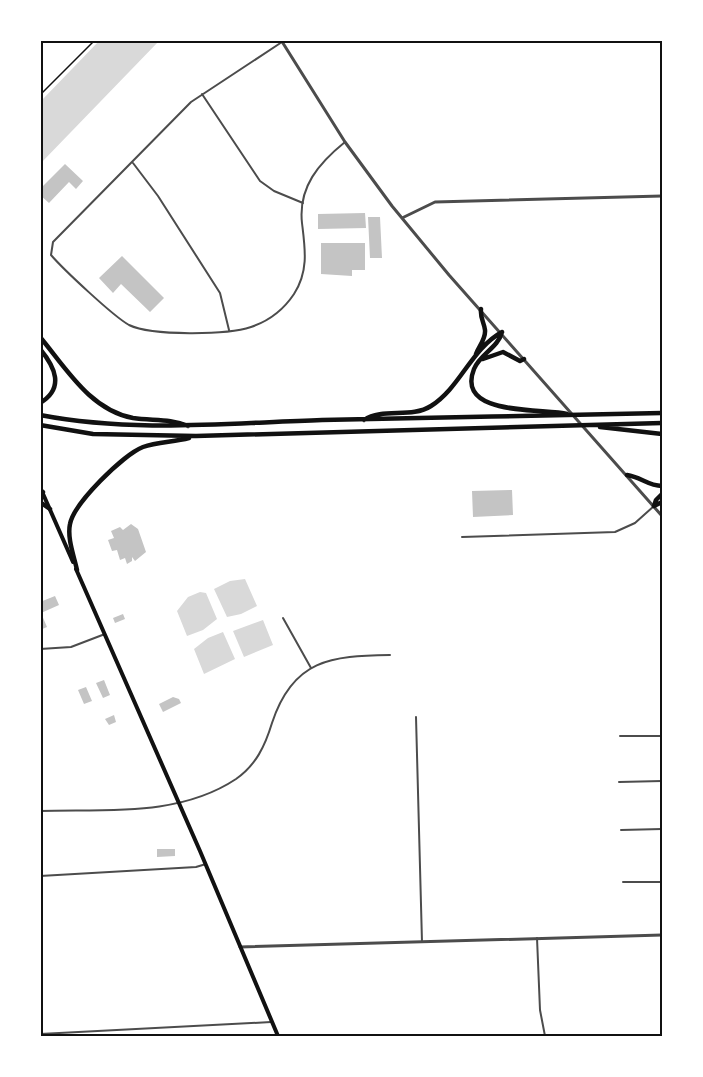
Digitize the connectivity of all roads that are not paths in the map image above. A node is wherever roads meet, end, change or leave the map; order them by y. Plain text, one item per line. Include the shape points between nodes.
1 (281, 41) edge
2 (202, 94) junction
3 (345, 142) junction
4 (133, 162) junction
5 (663, 196) edge
6 (303, 203) junction
7 (402, 218) junction
8 (481, 309) junction
9 (229, 330) junction
10 (501, 332) junction
11 (40, 337) edge
12 (40, 349) edge
13 (475, 356) junction
14 (480, 359) junction
15 (524, 359) junction
16 (40, 404) edge
17 (663, 412) edge
18 (40, 414) edge
19 (574, 415) junction
20 (364, 420) junction
21 (663, 423) edge
22 (40, 425) edge
23 (595, 425) junction
24 (190, 427) junction
25 (663, 434) edge
26 (196, 436) junction
27 (627, 475) junction
28 (663, 486) edge
29 (41, 490) edge
30 (663, 494) edge
31 (40, 502) edge
32 (663, 502) edge
33 (654, 507) junction
34 (50, 509) junction
35 (663, 516) edge
36 (462, 537) dead end
37 (76, 570) junction
38 (283, 618) dead end
39 (105, 634) junction
40 (40, 649) edge
41 (390, 655) dead end
42 (311, 668) junction
43 (416, 717) dead end
44 (621, 736) dead end
45 (663, 736) edge
46 (663, 781) edge
47 (619, 782) dead end
48 (179, 803) junction
49 (40, 811) edge
50 (663, 829) edge
51 (621, 830) dead end
52 (206, 864) junction
53 (40, 876) edge
54 (623, 882) dead end
55 (663, 882) edge
56 (663, 935) edge
57 (537, 938) junction
58 (422, 942) junction
59 (240, 947) junction
60 (271, 1022) junction
61 (40, 1034) edge
62 (278, 1036) edge
63 (545, 1036) edge

1 - 2 street
1 - 3 street
2 - 4 street
2 - 6 street via 260,181
3 - 6 street via 314,172
3 - 7 street
4 - 9 street via 220,293
4 - 9 street via 53,242 50,249 55,259 131,325 156,332
5 - 7 street via 435,202
6 - 9 street via 305,262 294,293 270,318 252,327
7 - 8 street
8 - 10 street
8 - 13 highway via 484,335
10 - 13 highway
10 - 14 highway via 500,341
10 - 15 street
11 - 24 highway via 91,398 111,411 133,418 177,421
12 - 16 highway via 53,366 56,378 53,391
13 - 20 highway via 432,405 417,412
14 - 15 highway via 503,352 520,361
14 - 19 highway via 472,376 473,386 489,404
15 - 27 street
17 - 19 highway
18 - 24 highway via 109,424
19 - 20 highway
20 - 24 highway
21 - 23 highway
22 - 26 highway via 93,434
23 - 25 highway
23 - 26 highway
26 - 37 highway via 134,452 82,503 72,516 69,533
27 - 28 highway via 649,485
27 - 33 street
29 - 34 main road
30 - 33 highway
31 - 34 highway
32 - 33 highway
33 - 35 street
33 - 36 street via 635,523 615,532
34 - 37 main road
37 - 39 main road
38 - 42 street
39 - 40 street via 71,647
39 - 48 main road
41 - 42 street via 333,658
42 - 48 street via 284,693 264,746 248,769 230,782
43 - 58 street
44 - 45 street
46 - 47 street
48 - 49 street via 169,807
48 - 52 main road
50 - 51 street
52 - 53 street
52 - 59 main road
54 - 55 street
56 - 57 street
57 - 58 street
57 - 63 street
58 - 59 street
59 - 60 main road
60 - 61 street
60 - 62 main road

